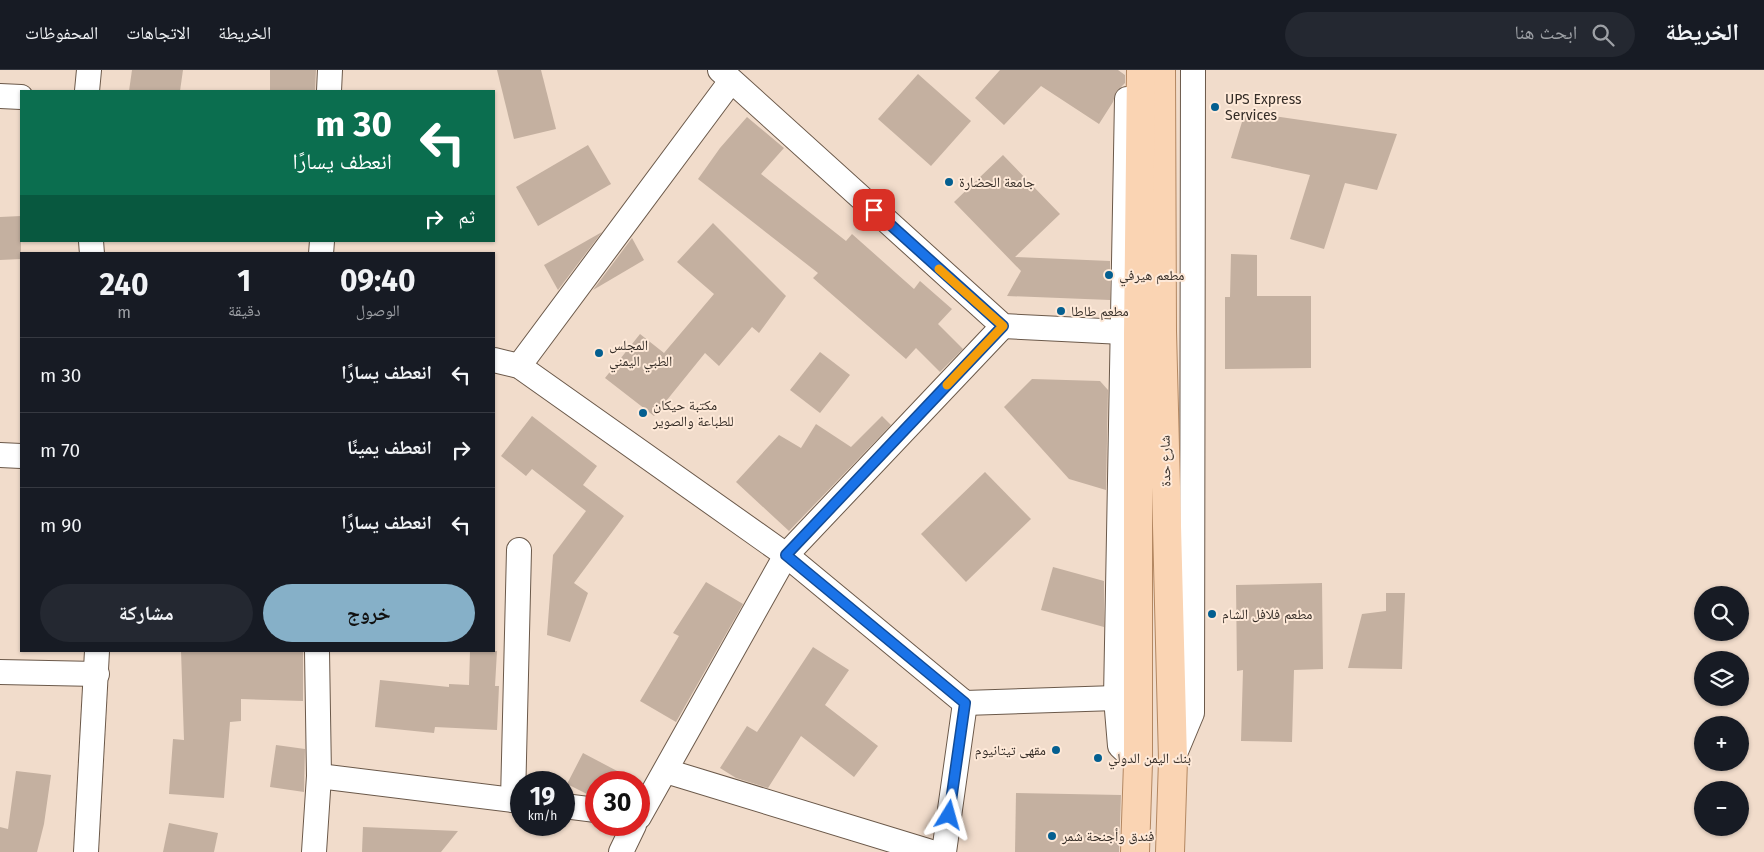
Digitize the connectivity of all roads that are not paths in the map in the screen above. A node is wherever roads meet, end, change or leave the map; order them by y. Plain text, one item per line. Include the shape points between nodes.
1 (89, 70) edge
2 (330, 70) edge
3 (1128, 70) edge
4 (1141, 70) edge
5 (1161, 70) edge
6 (1193, 70) edge
7 (725, 75) edge
8 (87, 90) edge
9 (329, 90) edge
10 (0, 96) edge
11 (20, 97) edge
12 (1003, 326) junction
13 (1123, 332) junction
14 (495, 360) edge
15 (519, 366) junction
16 (0, 455) edge
17 (20, 456) edge
18 (519, 550) dead end
19 (786, 555) junction
20 (317, 652) edge
21 (97, 663) edge
22 (0, 672) edge
23 (1116, 698) junction
24 (965, 703) junction
25 (1173, 760) junction
26 (1138, 763) junction
27 (517, 771) edge
28 (666, 771) junction
29 (318, 776) junction
30 (650, 798) edge
31 (510, 799) edge
32 (629, 836) edge
33 (86, 852) edge
34 (314, 852) edge
35 (621, 852) edge
36 (931, 852) edge
37 (944, 852) edge
38 (1135, 852) edge
39 (1170, 852) edge

1 - 8 street
2 - 9 street
3 - 13 street
4 - 26 main road, شارع حدة
5 - 25 main road, شارع حدة via 1162,331
6 - 25 street via 1192,713
7 - 12 street
7 - 15 street
10 - 11 street
12 - 13 street
12 - 19 street
13 - 23 street
14 - 15 street
15 - 19 street
16 - 17 street
18 - 27 street
19 - 24 street
19 - 28 street
20 - 29 street
21 - 22 street
21 - 33 street
23 - 24 street
23 - 26 street via 1120,746
24 - 37 street
25 - 39 main road, شارع حدة
26 - 38 main road, شارع حدة
28 - 30 street
28 - 36 street
29 - 31 street
29 - 34 street
32 - 35 street

